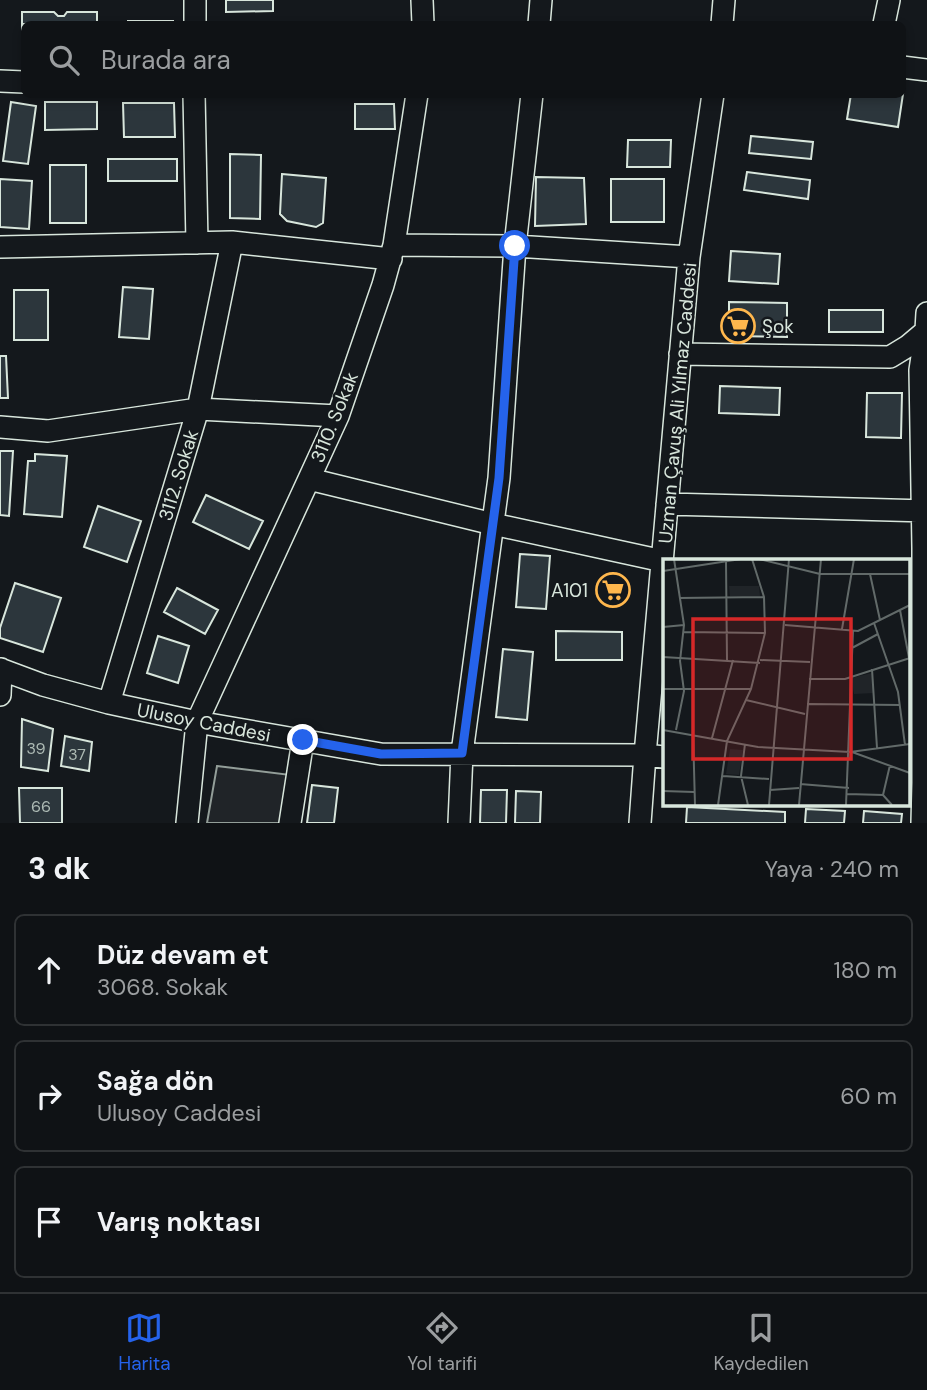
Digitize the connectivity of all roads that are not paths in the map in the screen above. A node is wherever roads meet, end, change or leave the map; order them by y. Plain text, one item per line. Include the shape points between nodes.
1 (195, 0) edge
2 (422, 0) edge
3 (541, 0) edge
4 (724, 0) edge
5 (889, 0) edge
6 (195, 21) edge
7 (423, 21) edge
8 (539, 21) edge
9 (722, 21) edge
10 (885, 21) edge
11 (906, 67) edge
12 (927, 70) edge
13 (0, 81) edge
14 (21, 82) edge
15 (194, 98) edge
16 (416, 98) edge
17 (532, 98) edge
18 (712, 98) edge
19 (232, 242) junction
20 (197, 243) junction
21 (515, 246) junction
22 (0, 247) edge
23 (392, 252) junction
24 (689, 257) junction
25 (927, 313) edge
26 (927, 330) edge
27 (680, 354) junction
28 (198, 409) junction
29 (338, 416) junction
30 (0, 427) edge
31 (309, 479) junction
32 (667, 504) junction
33 (924, 511) edge
34 (493, 524) junction
35 (663, 559) edge
36 (663, 561) edge
37 (0, 669) edge
38 (0, 695) edge
39 (109, 703) junction
40 (197, 722) junction
41 (303, 740) junction
42 (462, 753) junction
43 (654, 756) edge
44 (921, 783) edge
45 (187, 823) edge
46 (290, 823) edge
47 (459, 823) edge
48 (640, 823) edge
49 (922, 823) edge

1 - 6 street
2 - 7 street
3 - 8 street
4 - 9 street
5 - 10 street
11 - 12 street
13 - 14 street
15 - 20 street
16 - 23 street, 3110. Sokak
17 - 21 street
18 - 24 street, Uzman Çavuş Ali Yılmaz Caddesi
19 - 20 street
19 - 23 street
19 - 28 street, 3112. Sokak
20 - 22 street
21 - 23 street
21 - 24 street
21 - 34 street
23 - 29 street, 3110. Sokak
24 - 27 street, Uzman Çavuş Ali Yılmaz Caddesi
25 - 26 street
26 - 27 street via 890,357
26 - 33 street via 920,370
27 - 32 street, Uzman Çavuş Ali Yılmaz Caddesi
28 - 29 street
28 - 30 street via 48,431
28 - 39 street, 3112. Sokak
29 - 31 street, 3110. Sokak
31 - 34 street
31 - 40 street, 3110. Sokak
32 - 33 street
32 - 35 street, Uzman Çavuş Ali Yılmaz Caddesi
33 - 44 street
34 - 36 street
34 - 42 street
36 - 43 street, Uzman Çavuş Ali Yılmaz Caddesi
37 - 38 street
37 - 39 street, Ulusoy Caddesi
39 - 40 street, Ulusoy Caddesi
40 - 41 street, Ulusoy Caddesi
40 - 45 street, 3110. Sokak
41 - 42 street, Ulusoy Caddesi via 381,754
41 - 46 street
42 - 43 street, Ulusoy Caddesi
42 - 47 street
43 - 48 street, Uzman Çavuş Ali Yılmaz Caddesi
44 - 49 street

